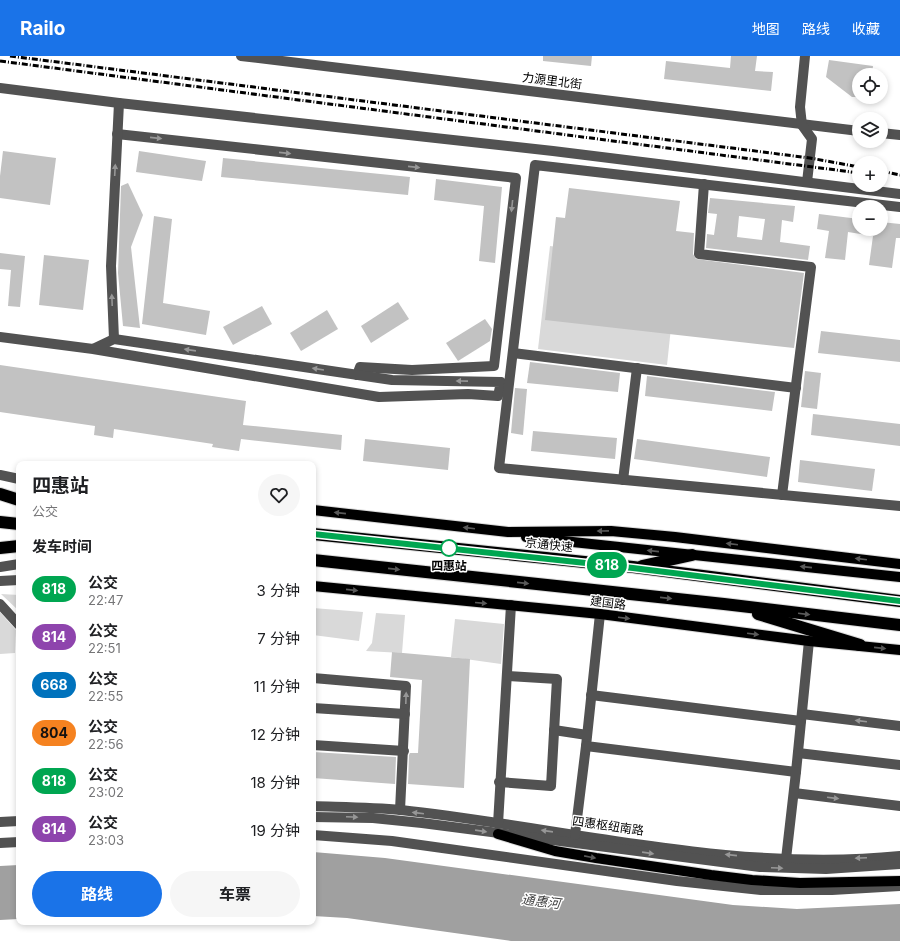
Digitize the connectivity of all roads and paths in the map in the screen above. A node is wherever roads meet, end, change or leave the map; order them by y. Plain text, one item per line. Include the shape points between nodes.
1 (241, 56) edge
2 (805, 56) edge
3 (0, 88) edge
4 (119, 103) junction
5 (802, 125) junction
6 (852, 130) edge
7 (117, 134) junction
8 (888, 134) edge
9 (900, 135) edge
10 (807, 182) junction
11 (704, 184) junction
12 (900, 194) edge
13 (900, 208) edge
14 (0, 337) edge
15 (114, 339) junction
16 (93, 349) junction
17 (513, 353) junction
18 (637, 368) junction
19 (357, 375) junction
20 (796, 388) junction
21 (0, 475) edge
22 (16, 478) edge
23 (623, 480) junction
24 (0, 494) edge
25 (782, 495) junction
26 (0, 498) edge
27 (16, 499) edge
28 (16, 500) edge
29 (900, 506) edge
30 (316, 510) edge
31 (0, 522) edge
32 (16, 524) edge
33 (508, 532) junction
34 (316, 534) edge
35 (0, 543) edge
36 (16, 545) edge
37 (16, 545) edge
38 (0, 548) edge
39 (692, 555) junction
40 (316, 560) edge
41 (16, 564) edge
42 (900, 564) edge
43 (0, 566) edge
44 (633, 568) junction
45 (900, 577) edge
46 (16, 580) edge
47 (0, 581) edge
48 (316, 586) edge
49 (900, 601) edge
50 (0, 604) edge
51 (724, 604) junction
52 (512, 605) junction
53 (600, 614) junction
54 (16, 622) edge
55 (900, 625) edge
56 (809, 641) junction
57 (860, 645) junction
58 (900, 650) edge
59 (507, 676) junction
60 (316, 678) edge
61 (591, 695) junction
62 (316, 708) edge
63 (405, 714) junction
64 (802, 717) junction
65 (900, 726) edge
66 (554, 730) junction
67 (587, 735) junction
68 (316, 745) edge
69 (586, 746) junction
70 (404, 751) junction
71 (798, 753) junction
72 (900, 765) edge
73 (796, 772) junction
74 (500, 782) junction
75 (794, 793) junction
76 (316, 806) edge
77 (900, 806) edge
78 (400, 810) junction
79 (316, 816) edge
80 (16, 821) edge
81 (0, 822) edge
82 (498, 829) junction
83 (316, 835) edge
84 (575, 835) junction
85 (16, 842) edge
86 (0, 843) edge
87 (900, 856) edge
88 (786, 859) junction
89 (900, 864) edge
90 (900, 881) edge
91 (900, 886) edge

1 - 5 street, 力源里北街
2 - 5 street via 800,107
3 - 4 street
4 - 7 street
4 - 10 street
5 - 6 street, 力源里北街
5 - 10 street via 812,139
15 -> 7 street via 111,266
7 -> 19 street via 516,178 494,366 412,370 360,367
8 - 9 street
10 - 12 street
11 - 13 street, bridge
11 - 17 street, bridge via 535,165
11 - 20 street, bridge via 699,254 811,267
14 - 16 street
15 - 16 street
19 -> 15 street
16 -> 19 street via 379,398 468,394 498,396 500,382 392,380
17 - 18 street
17 - 23 street, bridge via 499,468
18 - 20 street
18 - 23 street, bridge
20 - 25 street, bridge
21 - 22 street
23 - 25 street, bridge
24 - 27 highway
25 - 29 street, bridge
26 - 28 highway
33 -> 30 main road
31 - 32 highway
39 -> 33 main road via 531,538
42 -> 33 main road via 611,531
34 - 44 highway, 京通快速
35 - 36 highway
37 - 38 highway
39 - 44 highway
45 -> 39 main road
40 -> 51 highway
41 - 43 street
44 - 49 highway, 京通快速
46 - 47 street
48 -> 52 main road, 建国路
50 - 54 street
51 -> 55 highway
51 - 57 highway
52 - 53 main road, 建国路
52 - 59 street
53 -> 56 main road, 建国路
53 - 61 street
56 - 57 main road, 建国路
56 - 64 street
57 -> 58 main road, 建国路
59 - 66 street via 557,679
59 - 74 street
63 -> 60 street via 406,686
61 - 64 street
61 - 67 street
62 - 63 street
63 - 70 street
65 -> 64 street
64 - 71 street
66 - 67 street
66 - 74 street via 552,786
67 - 69 street
68 - 70 street
69 - 73 street
69 - 84 street
70 - 78 street
71 - 72 street
71 - 73 street
73 - 75 street
74 - 82 street
75 -> 77 street
75 - 88 street
76 - 78 street, 四惠枢纽南路
82 -> 78 street, 四惠枢纽南路
79 -> 82 street, 四惠枢纽南路 via 374,818
80 - 81 street
84 -> 82 street, 四惠枢纽南路
82 -> 89 street, 四惠枢纽南路 via 760,867 826,869
82 -> 90 main road via 555,850 725,877 800,883
83 - 91 street via 392,841 677,881 761,890 832,890
88 -> 84 street, 四惠枢纽南路 via 683,850
85 - 86 street
87 -> 88 street, 四惠枢纽南路 via 838,860

